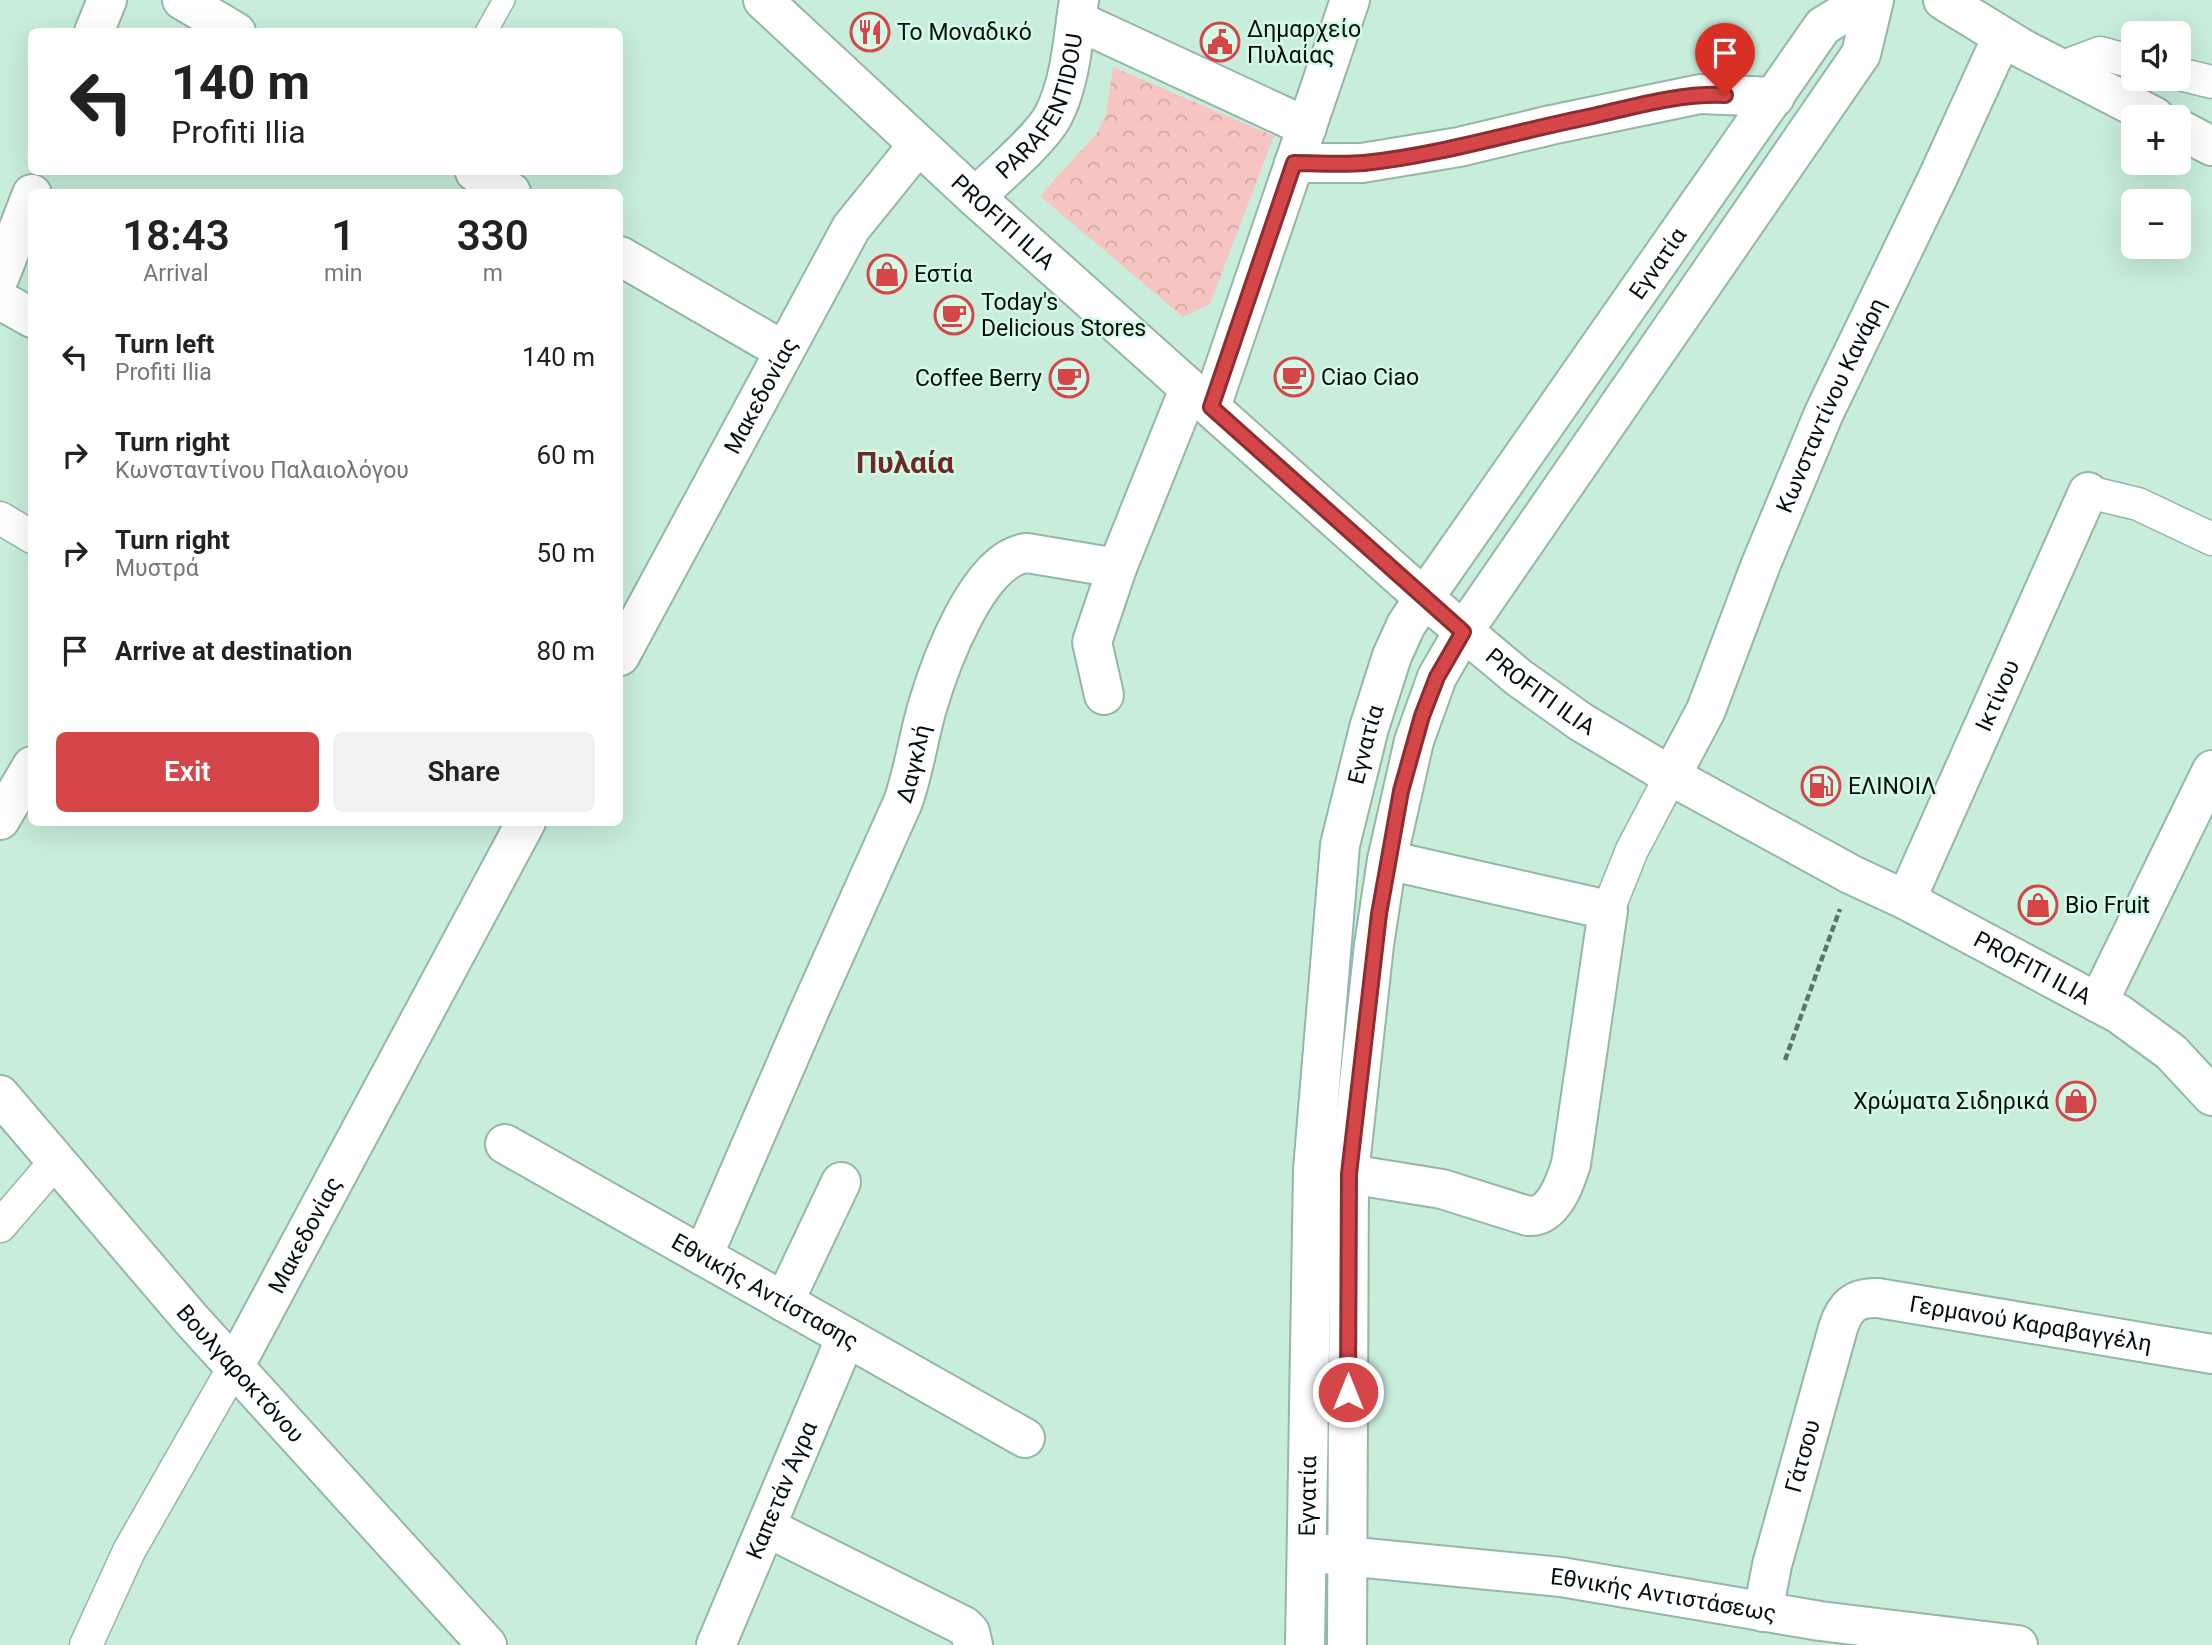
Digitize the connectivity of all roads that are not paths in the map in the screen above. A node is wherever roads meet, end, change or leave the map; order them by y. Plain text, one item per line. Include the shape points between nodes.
1 (107, 0) edge
2 (182, 0) edge
3 (504, 0) edge
4 (763, 0) edge
5 (1350, 0) edge
6 (1866, 0) edge
7 (1874, 0) edge
8 (1943, 0) edge
9 (1078, 10) edge
10 (96, 28) edge
11 (229, 28) edge
12 (488, 28) edge
13 (2002, 37) junction
14 (2121, 59) edge
15 (2060, 68) junction
16 (2191, 77) edge
17 (2212, 82) edge
18 (1775, 97) junction
19 (2132, 105) edge
20 (1307, 127) junction
21 (2191, 135) edge
22 (918, 145) junction
23 (2212, 146) edge
24 (1294, 163) junction
25 (480, 175) edge
26 (506, 189) edge
27 (975, 197) junction
28 (28, 203) edge
29 (623, 258) edge
30 (0, 276) edge
31 (0, 300) edge
32 (28, 316) edge
33 (784, 351) junction
34 (1200, 398) junction
35 (2088, 492) joint
36 (0, 518) edge
37 (28, 535) edge
38 (2212, 539) edge
39 (1116, 568) junction
40 (1424, 598) junction
41 (1463, 632) junction
42 (623, 650) edge
43 (1104, 695) dead end
44 (2212, 770) edge
45 (28, 773) edge
46 (1671, 776) junction
47 (0, 820) edge
48 (524, 826) edge
49 (1387, 860) junction
50 (1906, 901) junction
51 (1608, 910) junction
52 (2098, 1003) junction
53 (2210, 1090) edge
54 (0, 1095) edge
55 (505, 1144) dead end
56 (57, 1160) junction
57 (1349, 1174) junction
58 (841, 1182) dead end
59 (0, 1226) edge
60 (703, 1256) junction
61 (784, 1302) junction
62 (1850, 1304) joint
63 (846, 1337) junction
64 (2212, 1354) edge
65 (234, 1367) junction
66 (1025, 1438) dead end
67 (766, 1527) junction
68 (1308, 1553) junction
69 (1347, 1556) junction
70 (1763, 1612) junction
71 (1821, 1633) edge
72 (86, 1645) edge
73 (487, 1645) edge
74 (716, 1645) edge
75 (973, 1645) edge
76 (1305, 1645) edge
77 (1346, 1645) edge
78 (2018, 1645) edge

1 - 10 street
2 - 11 street
3 - 12 lane
4 - 22 street, PROFITI ILIA
5 - 20 street
6 - 18 street, Εγνατία via 1823,26
7 - 41 street, Εγνατία via 1861,54
8 - 13 street
9 - 20 street
9 - 27 street, PARAFENTIDOU via 1054,116
13 - 15 street
13 - 46 street, Κωνσταντίνου Κανάρη via 1829,401 1706,710
14 - 15 street via 2100,53
15 - 19 street
16 - 17 street
18 - 24 street via 1700,94 1459,147 1363,163
18 - 40 street, Εγνατία
20 - 24 street
21 - 23 street
22 - 27 street, PROFITI ILIA
22 - 33 street, Μακεδονίας via 851,228
24 - 34 street
25 - 26 street
27 - 34 street, PROFITI ILIA
28 - 30 street
29 - 33 street
31 - 32 street
33 - 42 street, Μακεδονίας
34 - 39 street
34 - 40 street, PROFITI ILIA
35 - 38 street via 2138,504
35 - 50 street, Ικτίνου
36 - 37 street
39 - 43 street via 1093,642
39 - 60 street, Δαγκλή via 1027,553 1018,554 985,580 932,693 901,808
40 - 41 street, PROFITI ILIA
40 - 68 street, Εγνατία via 1392,656 1340,845 1313,1170
41 - 46 street, PROFITI ILIA via 1562,710
41 - 49 street, Εγνατία via 1437,677 1422,716
44 - 52 street
45 - 47 street
46 - 50 street, PROFITI ILIA
46 - 51 street via 1632,850
48 - 65 street, Μακεδονίας
49 - 51 street
49 - 57 street, Εγνατία
50 - 52 street, PROFITI ILIA
51 - 57 street via 1571,1164 1547,1209 1528,1216 1441,1189
52 - 53 street, PROFITI ILIA via 2153,1037
54 - 56 street, Βουλγαροκτόνου
55 - 60 street, Εθνικής Αντίστασης
56 - 59 street
56 - 65 street, Βουλγαροκτόνου
57 - 69 street, Εγνατία
58 - 61 street
60 - 61 street, Εθνικής Αντίστασης
61 - 63 street, Εθνικής Αντίστασης
62 - 64 street, Γερμανού Καραβαγγέλη via 1878,1298
62 - 70 street, Γάτσου via 1834,1340
63 - 66 street, Εθνικής Αντίστασης
63 - 67 street, Καπετάν Άγρα
65 - 72 street, Μακεδονίας via 129,1551
65 - 73 street, Βουλγαροκτόνου
67 - 74 street, Καπετάν Άγρα
67 - 75 street via 964,1626
68 - 69 street, Εθνικής Αντιστάσεως
68 - 76 street, Εγνατία
69 - 70 street, Εθνικής Αντιστάσεως via 1561,1577
69 - 77 street, Εγνατία
70 - 71 street, Εθνικής Αντιστάσεως
71 - 78 street, Εθνικής Αντιστάσεως

